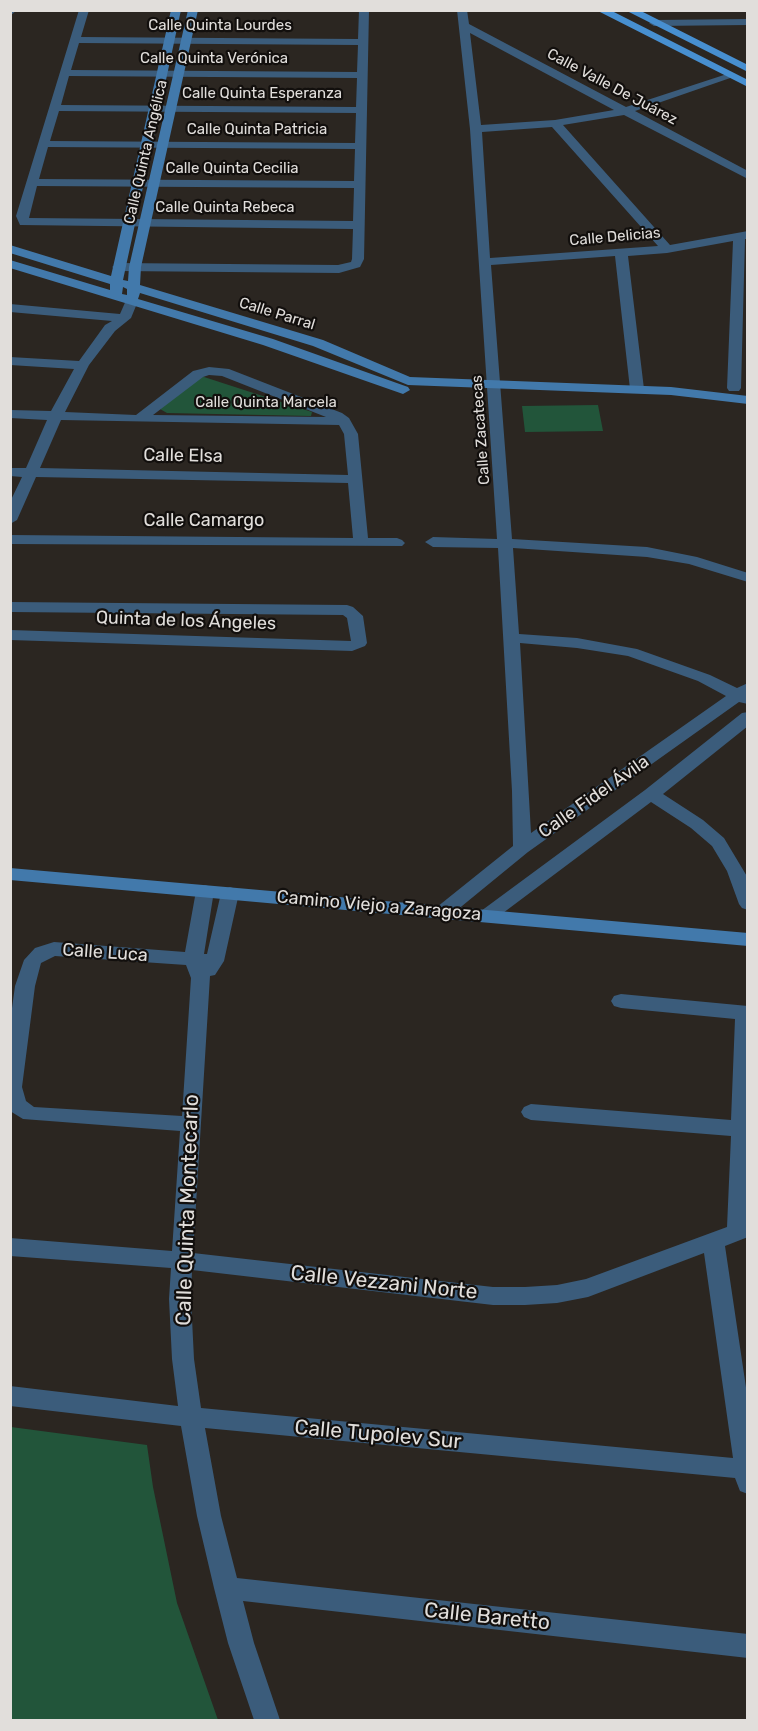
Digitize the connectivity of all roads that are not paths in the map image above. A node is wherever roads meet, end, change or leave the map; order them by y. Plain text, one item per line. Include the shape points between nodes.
1 (84, 10) edge
2 (176, 10) edge
3 (193, 10) edge
4 (364, 10) edge
5 (462, 10) edge
6 (601, 10) edge
7 (630, 10) edge
8 (747, 22) edge
9 (654, 23) junction
10 (463, 26) junction
11 (75, 40) junction
12 (170, 40) junction
13 (186, 41) junction
14 (363, 42) junction
15 (747, 69) edge
16 (66, 73) junction
17 (162, 74) junction
18 (179, 74) junction
19 (363, 75) junction
20 (731, 76) junction
21 (747, 84) edge
22 (55, 108) junction
23 (154, 108) junction
24 (171, 109) junction
25 (362, 110) junction
26 (625, 111) junction
27 (555, 123) junction
28 (476, 129) junction
29 (44, 144) junction
30 (146, 145) junction
31 (163, 145) junction
32 (361, 146) junction
33 (747, 176) edge
34 (32, 182) junction
35 (137, 183) junction
36 (154, 183) junction
37 (360, 184) junction
38 (128, 224) junction
39 (145, 224) junction
40 (359, 225) junction
41 (743, 236) edge
42 (10, 249) edge
43 (667, 249) junction
44 (621, 253) junction
45 (484, 262) junction
46 (10, 264) edge
47 (118, 267) junction
48 (135, 267) junction
49 (118, 282) junction
50 (134, 286) junction
51 (116, 296) junction
52 (132, 301) junction
53 (10, 308) edge
54 (109, 322) junction
55 (10, 361) edge
56 (83, 365) junction
57 (747, 380) edge
58 (495, 388) junction
59 (637, 389) junction
60 (731, 392) junction
61 (747, 400) edge
62 (10, 414) edge
63 (56, 416) junction
64 (139, 419) junction
65 (344, 421) junction
66 (10, 472) edge
67 (31, 474) junction
68 (355, 479) junction
69 (10, 520) edge
70 (10, 539) edge
71 (361, 542) junction
72 (433, 542) dead end
73 (506, 542) junction
74 (397, 543) dead end
75 (747, 578) edge
76 (10, 607) edge
77 (10, 635) edge
78 (510, 638) junction
79 (744, 694) edge
80 (747, 717) edge
81 (651, 794) junction
82 (522, 848) junction
83 (10, 874) edge
84 (205, 891) junction
85 (230, 893) junction
86 (747, 904) edge
87 (444, 911) junction
88 (488, 915) junction
89 (747, 940) edge
90 (197, 969) junction
91 (621, 1001) dead end
92 (746, 1013) edge
93 (531, 1112) dead end
94 (190, 1124) junction
95 (741, 1129) junction
96 (742, 1230) edge
97 (713, 1240) junction
98 (10, 1247) edge
99 (182, 1260) junction
100 (10, 1396) edge
101 (191, 1417) junction
102 (746, 1476) edge
103 (225, 1588) junction
104 (747, 1646) edge
105 (267, 1720) edge

1 - 11 street
2 - 12 street, Calle Quinta Angélica
3 - 13 street, Calle Quinta Angélica
4 - 14 street
5 - 10 street, Calle Zacatecas
6 - 20 main road
7 - 9 main road
8 - 9 street
9 - 15 main road
10 - 26 street, Calle Valle De Juárez
10 - 28 street, Calle Zacatecas
11 - 12 street, Calle Quinta Lourdes
11 - 16 street
12 - 13 street, Calle Quinta Lourdes
12 - 17 street, Calle Quinta Angélica
13 - 14 street, Calle Quinta Lourdes
13 - 18 street, Calle Quinta Angélica
14 - 19 street
16 - 17 street, Calle Quinta Verónica
16 - 22 street
17 - 18 street, Calle Quinta Verónica
17 - 23 street, Calle Quinta Angélica
18 - 19 street, Calle Quinta Verónica
18 - 24 street, Calle Quinta Angélica
19 - 25 street
20 - 21 main road
20 - 26 street
22 - 23 street, Calle Quinta Esperanza
22 - 29 street
23 - 24 street, Calle Quinta Esperanza
23 - 30 street, Calle Quinta Angélica
24 - 25 street, Calle Quinta Esperanza
24 - 31 street, Calle Quinta Angélica
25 - 32 street
26 - 27 street
26 - 33 street, Calle Valle De Juárez
27 - 28 street
27 - 43 street
28 - 45 street, Calle Zacatecas
29 - 30 street, Calle Quinta Patricia
29 - 34 street
30 - 31 street, Calle Quinta Patricia
30 - 35 street, Calle Quinta Angélica
31 - 32 street, Calle Quinta Patricia
31 - 36 street, Calle Quinta Angélica
32 - 37 street
34 - 35 street, Calle Quinta Cecilia
34 - 38 street, Calle Quinta Rebeca via 24,222
35 - 36 street, Calle Quinta Cecilia
35 - 38 street, Calle Quinta Angélica
36 - 37 street, Calle Quinta Cecilia
36 - 39 street, Calle Quinta Angélica
37 - 40 street
38 - 39 street, Calle Quinta Rebeca
38 - 47 street, Calle Quinta Angélica
39 - 40 street, Calle Quinta Rebeca
39 - 48 street, Calle Quinta Angélica
40 - 48 street via 356,264 339,269
41 - 43 street, Calle Delicias
41 - 60 street
42 - 49 street, Calle Parral
43 - 44 street, Calle Delicias
44 - 45 street, Calle Delicias
44 - 59 street
45 - 58 street, Calle Zacatecas
46 - 51 street, Calle Parral
47 - 48 street
47 - 49 street, Calle Quinta Angélica
48 - 50 street, Calle Quinta Angélica
49 - 50 street, Calle Parral
49 - 51 street, Calle Quinta Angélica
50 - 52 street, Calle Quinta Angélica
50 - 58 street, Calle Parral via 318,343 408,381
51 - 52 street, Calle Parral
51 - 54 street
52 - 54 street via 124,318
52 - 58 street, Calle Parral via 268,342 398,390
53 - 54 street
54 - 56 street
55 - 56 street
56 - 63 street
57 - 60 street
58 - 59 street, Calle Parral
58 - 73 street, Calle Zacatecas
59 - 60 street, Calle Parral
60 - 61 street, Calle Parral
62 - 63 street, Calle Quinta Marcela
63 - 64 street, Calle Quinta Marcela
63 - 67 street
64 - 65 street, Calle Quinta Marcela
64 - 65 street, Calle Quinta Marcela via 198,374 216,370
65 - 68 street via 351,434
66 - 67 street, Calle Elsa
67 - 68 street, Calle Elsa
67 - 69 street
68 - 71 street
70 - 71 street, Calle Camargo
71 - 74 street, Calle Camargo
72 - 73 street
73 - 75 street via 647,552 692,560
73 - 78 street, Calle Zacatecas
76 - 77 street, Quinta de los Ángeles via 346,610 356,618 359,643 354,646
78 - 79 street via 631,652
78 - 82 street, Calle Zacatecas
79 - 82 street, Calle Fidel Ávila
80 - 81 street, Calle Fidel Ávila
81 - 86 street via 718,842 736,871
81 - 88 street, Calle Fidel Ávila
82 - 87 street, Calle Fidel Ávila
83 - 84 street, Camino Viejo a Zaragoza
84 - 85 street, Camino Viejo a Zaragoza
84 - 90 street, Calle Quinta Montecarlo
85 - 87 street, Camino Viejo a Zaragoza
85 - 90 street, Calle Luca via 216,961
87 - 88 street, Camino Viejo a Zaragoza
88 - 89 street, Camino Viejo a Zaragoza
90 - 94 street, Calle Quinta Montecarlo
90 - 94 street, Calle Luca via 54,949 42,952 33,960 25,986 12,1087 17,1105 30,1114
91 - 92 street
92 - 95 street
93 - 95 street
94 - 99 street, Calle Quinta Montecarlo
95 - 96 street
96 - 97 street, Calle Vezzani Norte
97 - 99 street, Calle Vezzani Norte via 588,1288 525,1296
97 - 102 street
98 - 99 street, Calle Vezzani Norte
99 - 101 street, Calle Quinta Montecarlo via 183,1359
100 - 101 street, Calle Tupolev Sur
101 - 102 street, Calle Tupolev Sur
101 - 103 street, Calle Quinta Montecarlo
103 - 104 street, Calle Baretto
103 - 105 street, Calle Quinta Montecarlo

